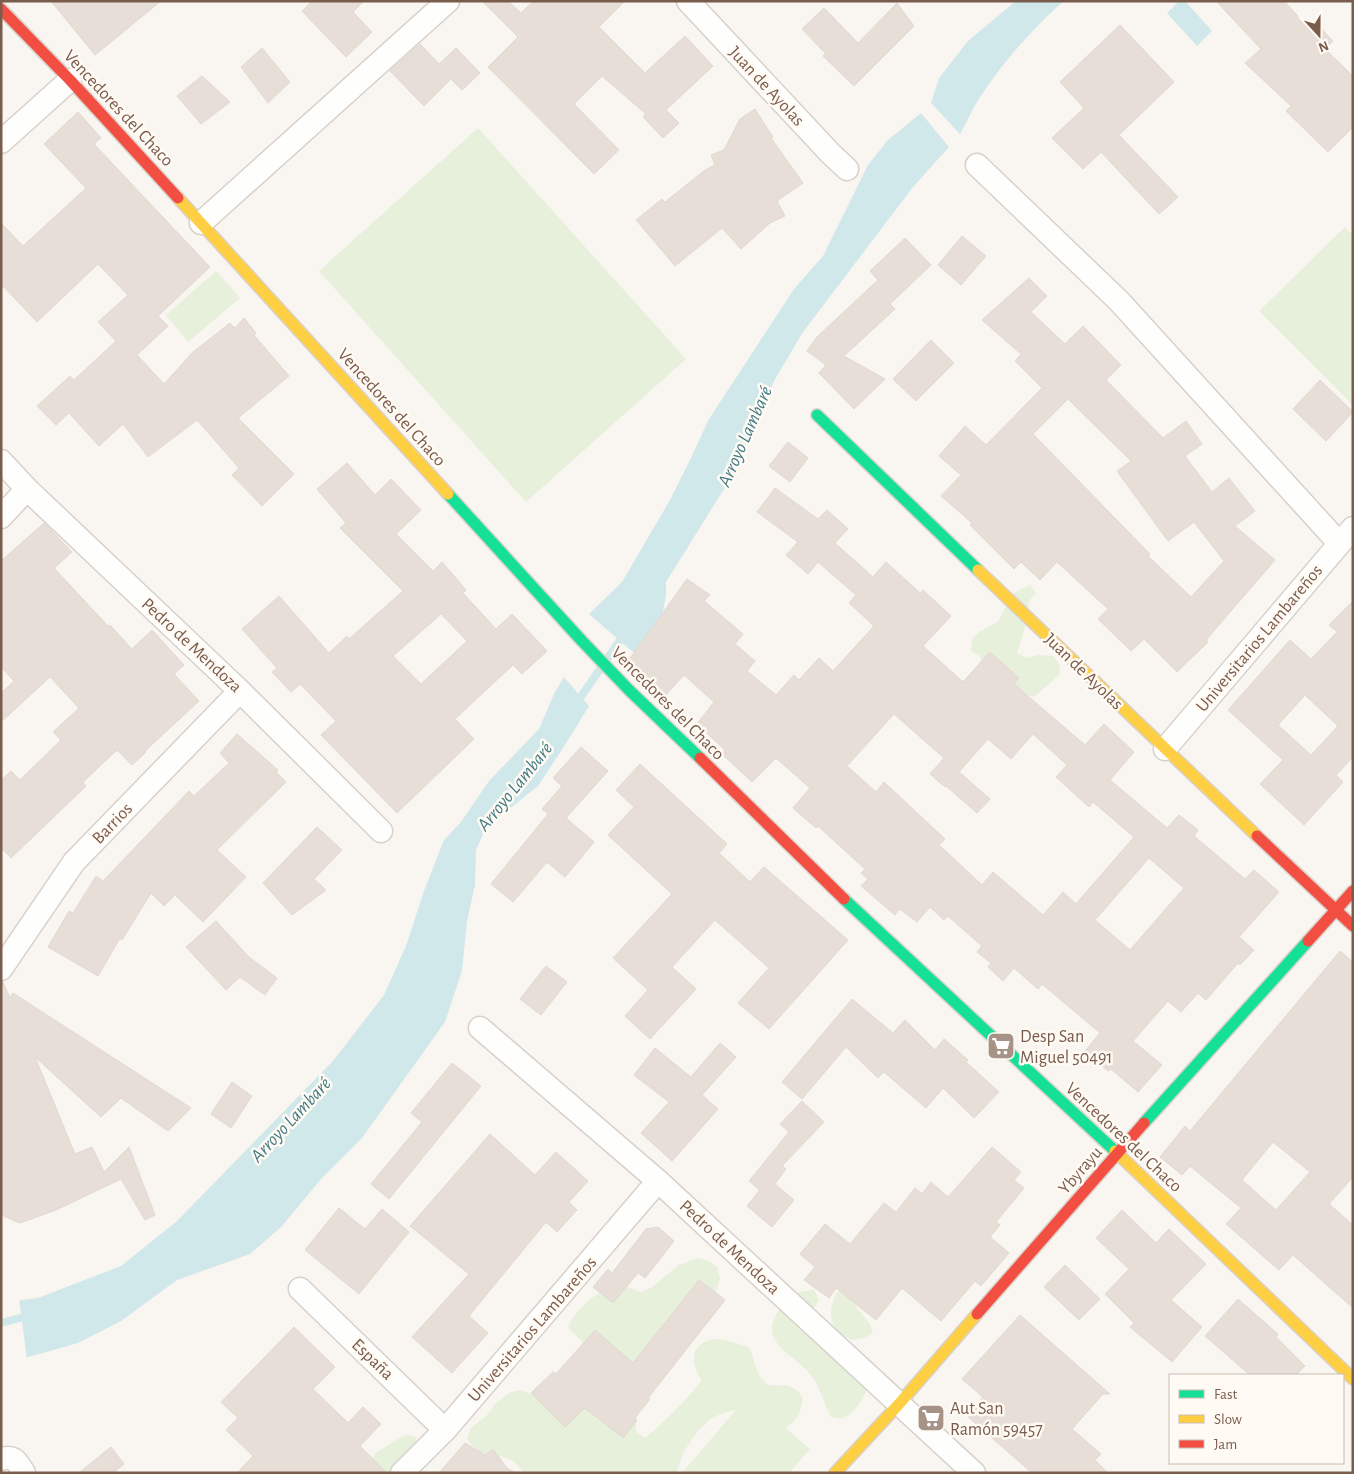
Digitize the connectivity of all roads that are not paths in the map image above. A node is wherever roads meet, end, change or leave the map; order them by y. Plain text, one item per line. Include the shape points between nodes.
1 (448, 1) edge
2 (688, 1) edge
3 (1, 9) edge
4 (70, 80) junction
5 (1, 142) edge
6 (977, 165) dead end
7 (847, 169) dead end
8 (200, 223) junction
9 (817, 415) dead end
10 (1, 461) edge
11 (27, 489) junction
12 (1, 518) edge
13 (1346, 535) edge
14 (240, 691) junction
15 (1165, 749) junction
16 (381, 831) dead end
17 (1353, 891) edge
18 (1334, 910) junction
19 (1353, 926) edge
20 (1, 969) edge
21 (480, 1028) dead end
22 (1117, 1153) junction
23 (658, 1181) junction
24 (300, 1289) dead end
25 (1353, 1379) edge
26 (898, 1404) junction
27 (445, 1430) junction
28 (5, 1458) edge
29 (24, 1473) edge
30 (402, 1473) edge
31 (835, 1473) edge
32 (974, 1473) edge

1 - 8 street
2 - 7 street, Juan de Ayolas
3 - 4 street, Vencedores del Chaco
4 - 5 street
4 - 8 street, Vencedores del Chaco
6 - 13 street via 1119,301
8 - 22 street, Vencedores del Chaco via 629,690 850,904
9 - 15 street, Juan de Ayolas
10 - 11 street, Pedro de Mendoza
11 - 12 street
11 - 14 street, Pedro de Mendoza
13 - 15 street, Universitarios Lambareños
14 - 16 street, Pedro de Mendoza
14 - 20 street, Barrios via 74,862
15 - 18 street, Juan de Ayolas
17 - 18 street, Ybyrayu
18 - 19 street, Juan de Ayolas
18 - 22 street, Ybyrayu
21 - 23 street, Pedro de Mendoza
22 - 25 street, Vencedores del Chaco
22 - 26 street, Ybyrayu
23 - 26 street, Pedro de Mendoza
23 - 27 street, Universitarios Lambareños
24 - 27 street, España
26 - 31 street, Ybyrayu
26 - 32 street, Pedro de Mendoza
27 - 30 street, Universitarios Lambareños
28 - 29 street via 15,1460

